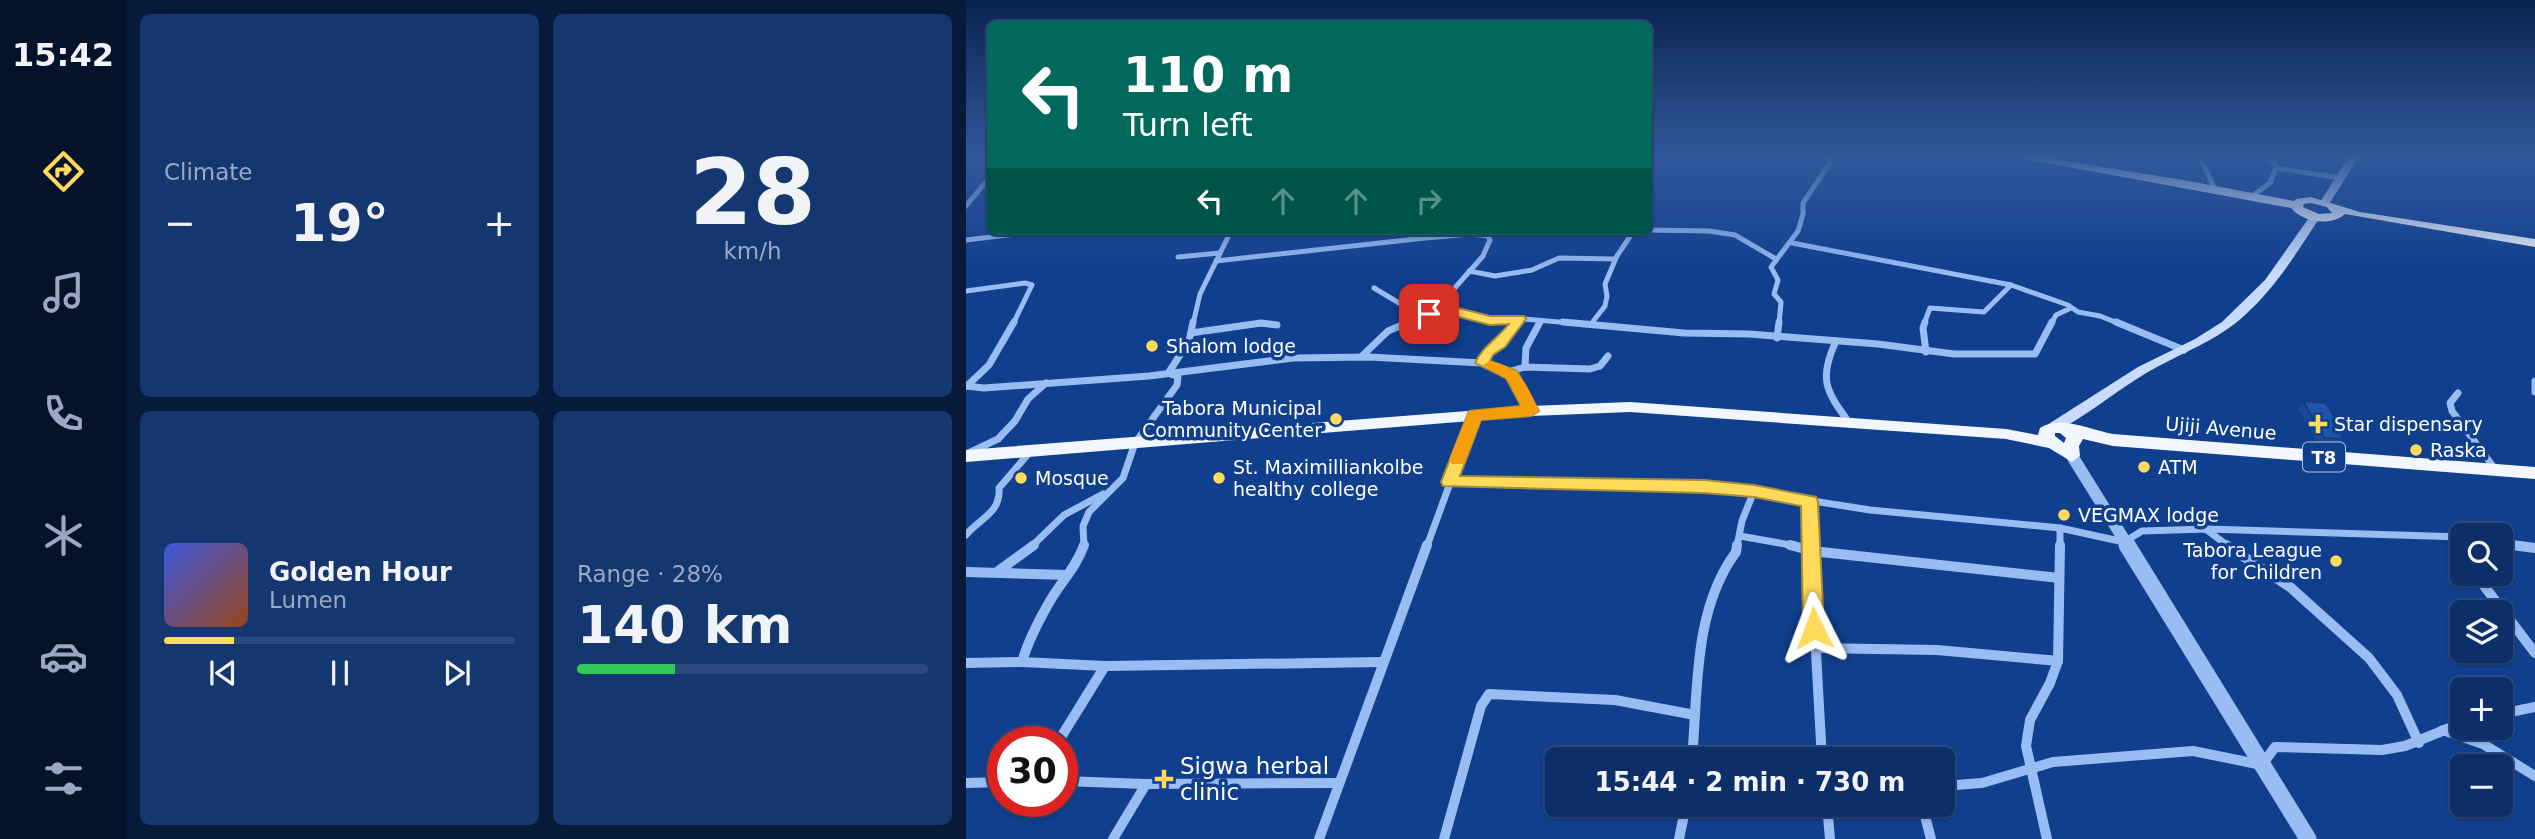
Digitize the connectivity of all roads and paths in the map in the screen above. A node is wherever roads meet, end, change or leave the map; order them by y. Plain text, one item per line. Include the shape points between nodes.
1 (1808, 194) edge
2 (2242, 194) edge
3 (2255, 194) edge
4 (2337, 194) edge
5 (2252, 196) junction
6 (2296, 205) junction
7 (2332, 209) junction
8 (2315, 217) junction
9 (1652, 230) edge
10 (1007, 235) edge
11 (1229, 235) edge
12 (1460, 235) edge
13 (1480, 235) edge
14 (1630, 235) edge
15 (966, 240) edge
16 (1792, 243) junction
17 (2535, 243) edge
18 (1219, 253) junction
19 (1178, 257) dead end
20 (1616, 258) junction
21 (1776, 259) junction
22 (1216, 261) junction
23 (1469, 271) junction
24 (2011, 285) junction
25 (1374, 288) dead end
26 (966, 290) edge
27 (1441, 308) junction
28 (2071, 308) junction
29 (1520, 319) junction
30 (1541, 321) junction
31 (1591, 324) junction
32 (1277, 325) dead end
33 (1191, 333) junction
34 (1777, 338) junction
35 (1836, 341) junction
36 (2184, 349) junction
37 (1926, 352) junction
38 (1362, 356) junction
39 (1608, 356) dead end
40 (1482, 363) junction
41 (1525, 367) junction
42 (1508, 372) junction
43 (1171, 373) junction
44 (2535, 381) edge
45 (1046, 383) junction
46 (966, 386) edge
47 (2535, 392) edge
48 (2458, 393) dead end
49 (2086, 409) junction
50 (1531, 411) junction
51 (1475, 415) junction
52 (1848, 421) junction
53 (2049, 434) junction
54 (1135, 443) junction
55 (2072, 444) junction
56 (1029, 453) junction
57 (966, 455) edge
58 (2496, 470) junction
59 (2535, 473) edge
60 (1450, 482) junction
61 (1111, 491) junction
62 (1754, 491) junction
63 (1810, 502) junction
64 (2060, 528) junction
65 (2207, 529) junction
66 (966, 535) edge
67 (1740, 536) junction
68 (2449, 536) edge
69 (2124, 542) junction
70 (2513, 545) edge
71 (2535, 548) edge
72 (1812, 551) junction
73 (966, 572) edge
74 (997, 572) junction
75 (1067, 575) junction
76 (2060, 578) junction
77 (2484, 586) edge
78 (1815, 648) junction
79 (2535, 653) edge
80 (2058, 661) junction
81 (1022, 662) junction
82 (1383, 662) junction
83 (966, 663) edge
84 (1105, 666) junction
85 (2535, 706) edge
86 (2513, 711) edge
87 (1695, 715) junction
88 (1068, 726) edge
89 (2450, 727) edge
90 (2442, 730) junction
91 (2420, 743) junction
92 (1693, 747) edge
93 (1821, 747) edge
94 (2262, 765) junction
95 (2032, 766) junction
96 (2535, 776) edge
97 (987, 782) edge
98 (1078, 782) edge
99 (966, 783) edge
100 (1339, 783) junction
101 (1146, 784) junction
102 (1955, 785) edge
103 (1684, 817) edge
104 (1828, 817) edge
105 (1925, 817) edge
106 (1113, 839) edge
107 (1319, 839) edge
108 (1444, 839) edge
109 (1679, 839) edge
110 (1830, 839) edge
111 (1931, 839) edge
112 (2047, 839) edge
113 (2308, 839) edge

1 - 16 street
2 - 5 highway
3 - 5 street
4 - 7 main road
5 - 6 highway
6 - 7 highway via 2305,200
6 - 8 highway
7 - 8 highway
7 - 17 highway
8 - 36 main road via 2261,294 2211,335
9 - 21 street via 1735,235
10 - 15 street
11 - 18 street
12 - 22 street
13 - 23 street via 1488,236 1486,251
14 - 20 street
16 - 21 street
16 - 24 street
18 - 19 street
18 - 22 street
20 - 23 street via 1563,257 1532,270 1493,276
20 - 31 street via 1605,284 1605,306
21 - 34 street via 1772,267 1778,280 1774,294 1781,302
22 - 33 street via 1200,294
23 - 27 street
24 - 28 street
24 - 37 street via 1984,312 1930,308 1923,328
25 - 27 street via 1399,303
26 - 46 street via 1032,285 1008,334 982,372
27 - 29 street via 1490,320
27 - 38 street via 1388,331
28 - 36 street
28 - 37 street via 2056,315 2035,354
29 - 30 street
29 - 40 street
30 - 31 street
30 - 41 street via 1528,341
31 - 34 street
32 - 33 street
33 - 43 street
34 - 35 street
35 - 37 street
35 - 52 street via 1824,375 1825,388
36 - 49 main road via 2134,375
38 - 40 street
38 - 43 street via 1293,358
39 - 41 street via 1590,369
40 - 42 street
41 - 42 street
42 - 50 street
43 - 45 street
43 - 54 street via 1178,377 1177,385
44 - 47 street
45 - 46 street
45 - 57 street via 998,439
48 - 58 street via 2450,403 2452,411
49 - 53 main road
49 - 55 main road
50 - 51 highway
50 - 52 highway via 1630,407
51 - 54 highway
51 - 60 street
52 - 53 highway
53 - 55 highway
53 - 55 highway via 2061,446
54 - 56 highway
54 - 61 street via 1123,478
55 - 58 highway, Ujiji Avenue / T8 via 2113,440
55 - 69 street
56 - 57 highway
56 - 66 street via 999,488 995,509
58 - 59 highway, Ujiji Avenue / T8
60 - 62 street via 1647,484
60 - 82 street
61 - 74 street via 1064,515 1043,538
61 - 75 street via 1089,512 1083,526 1084,548
62 - 63 street
62 - 67 street
63 - 64 street
63 - 72 street
64 - 69 street
64 - 76 street
65 - 68 street
65 - 69 street via 2142,531
65 - 91 street via 2290,587 2369,658 2397,695
67 - 72 street
67 - 87 street via 1713,592 1703,630
69 - 94 street
70 - 71 street
72 - 76 street
72 - 78 street
73 - 74 street
74 - 75 street
75 - 81 street
76 - 80 street
77 - 79 street
78 - 80 street via 1937,650
78 - 93 street
80 - 95 street via 2027,729
81 - 83 street
81 - 84 street
82 - 84 street
82 - 100 street
84 - 88 street
85 - 86 street
87 - 92 street
87 - 108 street via 1615,700 1489,694 1481,706
89 - 90 street
90 - 91 street
90 - 96 street via 2483,744
91 - 94 street via 2392,749 2275,747
94 - 95 street via 2193,751
94 - 113 street
95 - 102 street via 1982,783
95 - 112 street
97 - 99 street
98 - 101 street
100 - 101 street
100 - 107 street
101 - 106 street
103 - 109 street
104 - 110 street
105 - 111 street

